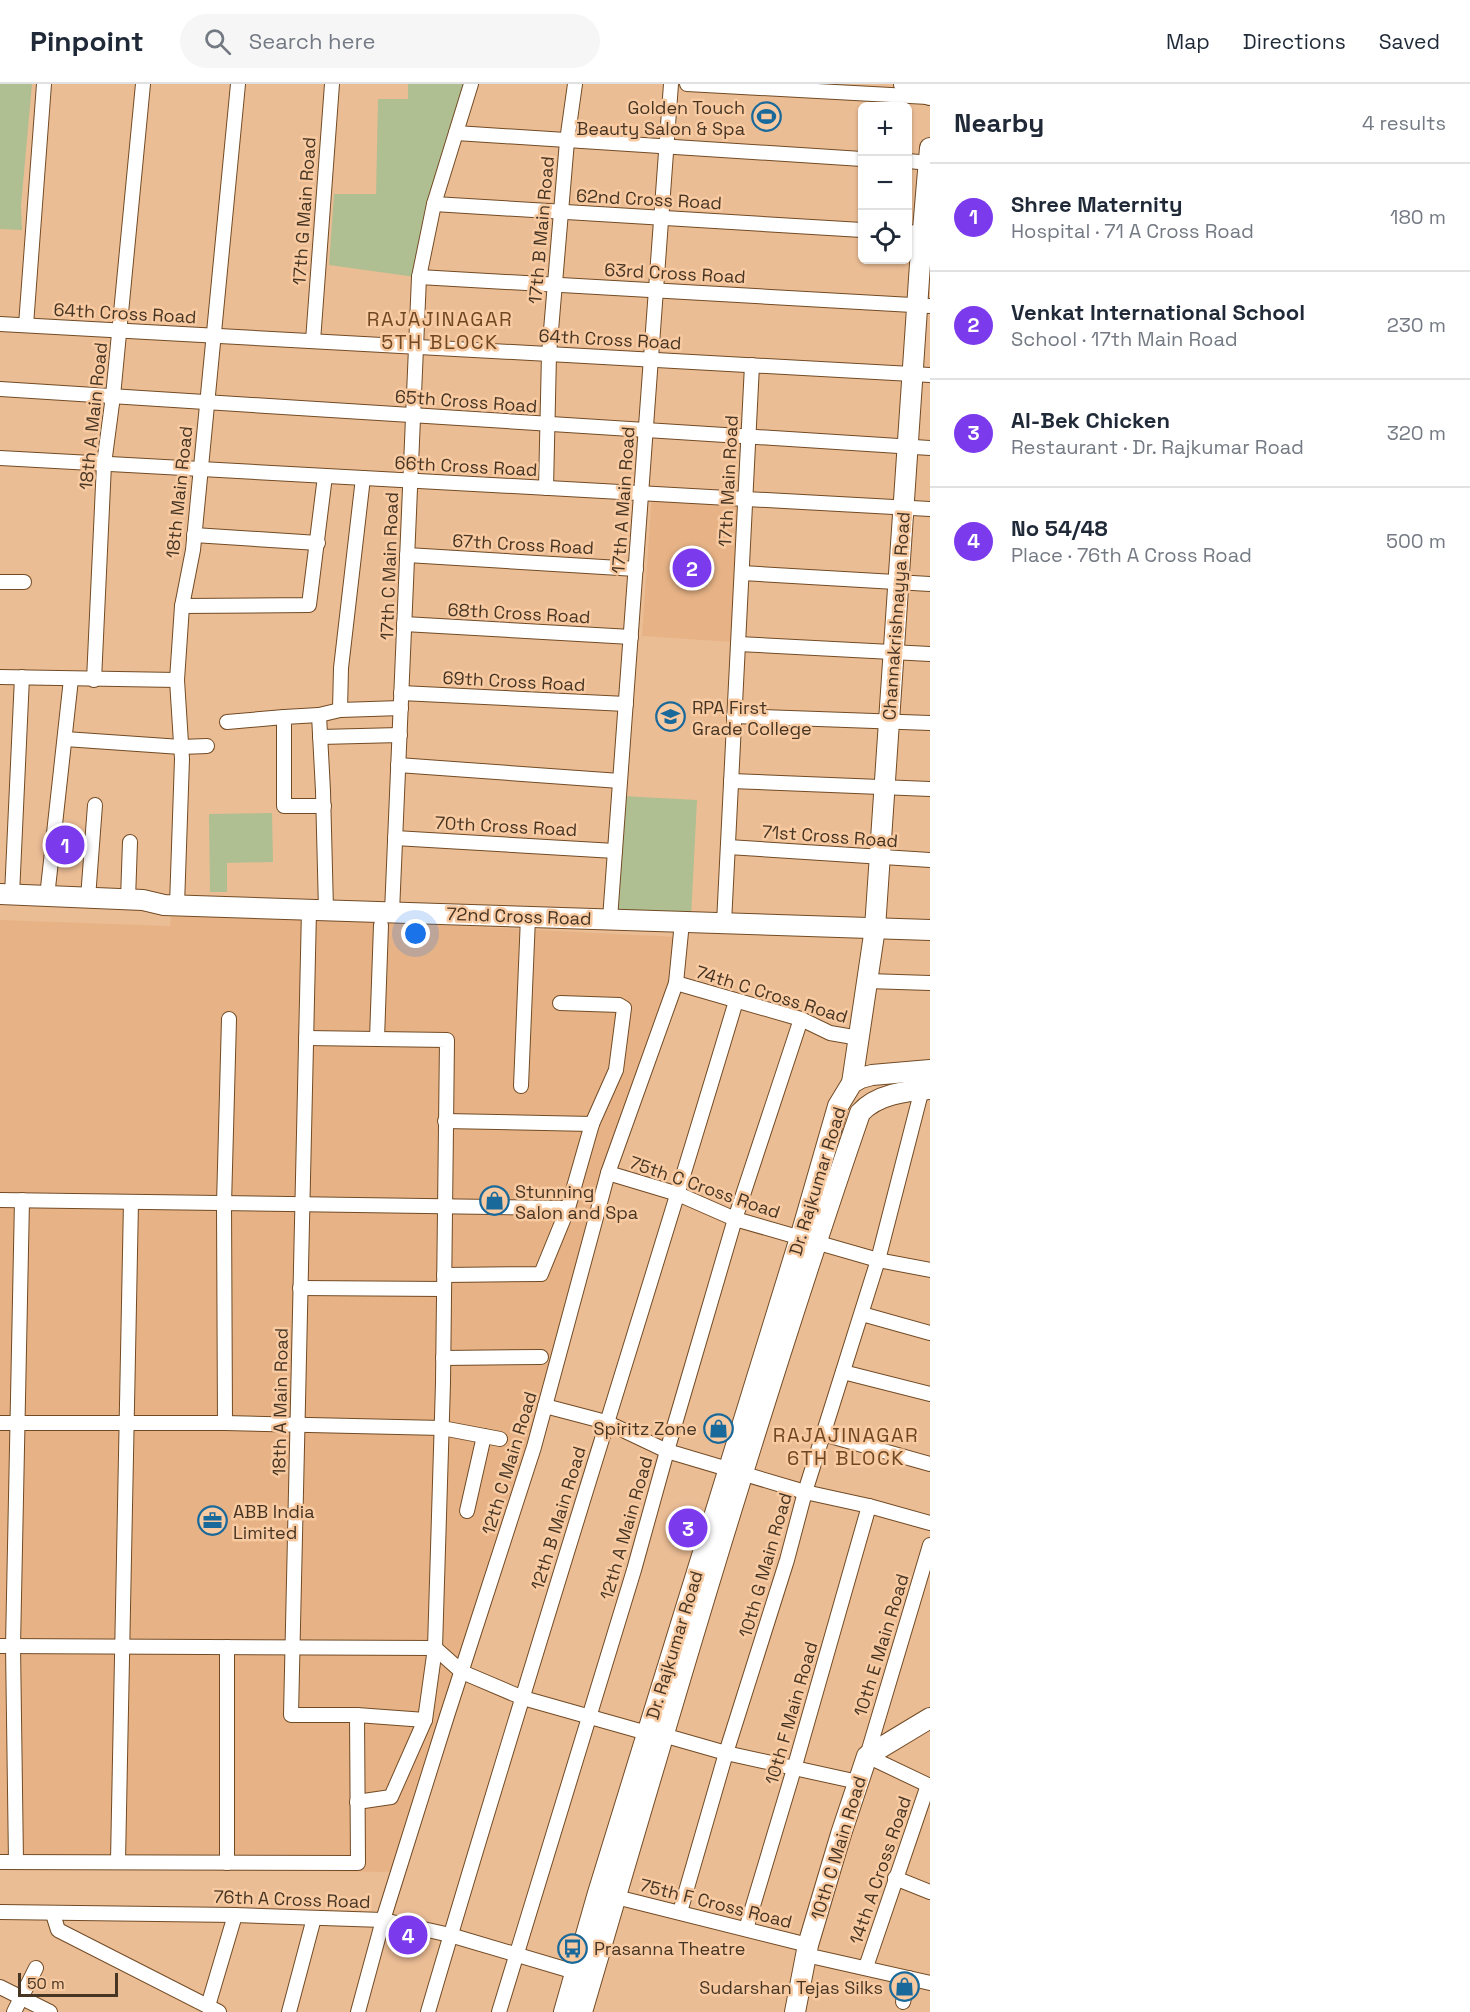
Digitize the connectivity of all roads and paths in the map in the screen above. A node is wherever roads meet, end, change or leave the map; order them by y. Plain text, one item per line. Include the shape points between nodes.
1 (44, 84) edge
2 (143, 84) edge
3 (238, 84) edge
4 (332, 84) edge
5 (471, 84) edge
6 (575, 84) edge
7 (671, 84) edge
8 (687, 84) edge
9 (904, 84) edge
10 (821, 88) edge
11 (930, 96) edge
12 (456, 134) junction
13 (567, 141) junction
14 (667, 147) junction
15 (930, 158) edge
16 (858, 159) edge
17 (912, 160) edge
18 (434, 204) junction
19 (562, 212) junction
20 (662, 218) junction
21 (858, 230) edge
22 (920, 233) edge
23 (419, 277) junction
24 (555, 285) junction
25 (657, 290) junction
26 (924, 305) edge
27 (0, 324) edge
28 (26, 325) junction
29 (119, 330) junction
30 (213, 336) junction
31 (313, 341) junction
32 (416, 347) junction
33 (549, 354) junction
34 (651, 360) junction
35 (752, 365) junction
36 (921, 375) edge
37 (0, 389) edge
38 (112, 396) junction
39 (207, 402) junction
40 (413, 415) junction
41 (546, 424) junction
42 (646, 430) junction
43 (749, 436) junction
44 (908, 446) junction
45 (930, 448) edge
46 (0, 458) edge
47 (104, 464) junction
48 (200, 469) junction
49 (325, 476) junction
50 (363, 478) junction
51 (410, 481) junction
52 (546, 488) junction
53 (642, 494) junction
54 (746, 499) junction
55 (904, 508) junction
56 (930, 509) edge
57 (194, 535) junction
58 (318, 543) junction
59 (407, 555) junction
60 (636, 568) junction
61 (742, 573) junction
62 (0, 582) edge
63 (24, 582) dead end
64 (898, 583) junction
65 (930, 584) edge
66 (182, 606) junction
67 (404, 624) junction
68 (631, 637) junction
69 (738, 644) junction
70 (894, 652) junction
71 (930, 654) edge
72 (0, 677) edge
73 (22, 677) junction
74 (71, 679) junction
75 (94, 680) junction
76 (177, 680) junction
77 (401, 693) junction
78 (626, 704) junction
79 (401, 708) junction
80 (340, 710) junction
81 (319, 715) junction
82 (734, 716) junction
83 (284, 717) junction
84 (227, 722) dead end
85 (889, 722) junction
86 (930, 723) edge
87 (400, 735) junction
88 (320, 738) junction
89 (65, 739) junction
90 (207, 746) dead end
91 (181, 747) junction
92 (398, 765) junction
93 (620, 781) junction
94 (731, 781) junction
95 (885, 788) junction
96 (930, 789) edge
97 (95, 805) dead end
98 (324, 806) junction
99 (395, 838) junction
100 (130, 842) dead end
101 (728, 847) junction
102 (615, 851) junction
103 (880, 857) junction
104 (930, 860) edge
105 (47, 897) junction
106 (4, 898) edge
107 (88, 898) junction
108 (137, 903) junction
109 (170, 905) junction
110 (318, 910) junction
111 (528, 917) junction
112 (386, 918) junction
113 (610, 919) junction
114 (682, 922) junction
115 (724, 923) junction
116 (875, 928) junction
117 (930, 930) edge
118 (867, 981) junction
119 (676, 983) junction
120 (930, 983) edge
121 (736, 1001) junction
122 (560, 1003) dead end
123 (229, 1019) dead end
124 (801, 1020) junction
125 (306, 1038) junction
126 (859, 1038) junction
127 (378, 1039) junction
128 (930, 1070) edge
129 (852, 1083) junction
130 (521, 1086) dead end
131 (926, 1089) edge
132 (864, 1108) junction
133 (445, 1121) junction
134 (592, 1124) junction
135 (608, 1173) junction
136 (678, 1194) junction
137 (0, 1200) edge
138 (22, 1200) junction
139 (131, 1203) junction
140 (224, 1204) junction
141 (301, 1205) junction
142 (445, 1206) junction
143 (568, 1208) junction
144 (735, 1219) junction
145 (808, 1240) junction
146 (878, 1260) junction
147 (930, 1270) edge
148 (444, 1282) junction
149 (300, 1288) junction
150 (862, 1314) junction
151 (930, 1333) edge
152 (541, 1357) dead end
153 (443, 1358) junction
154 (843, 1372) junction
155 (930, 1394) edge
156 (545, 1407) junction
157 (0, 1422) edge
158 (606, 1422) junction
159 (17, 1423) junction
160 (127, 1423) junction
161 (225, 1424) junction
162 (297, 1425) junction
163 (442, 1428) junction
164 (824, 1434) junction
165 (484, 1436) junction
166 (500, 1439) dead end
167 (667, 1451) junction
168 (930, 1464) edge
169 (735, 1472) junction
170 (805, 1492) junction
171 (869, 1506) junction
172 (467, 1511) dead end
173 (930, 1523) edge
174 (930, 1545) edge
175 (6, 1646) edge
176 (122, 1647) junction
177 (227, 1647) junction
178 (292, 1647) junction
179 (435, 1648) junction
180 (462, 1672) junction
181 (523, 1698) junction
182 (357, 1715) junction
183 (588, 1716) junction
184 (930, 1718) edge
185 (425, 1720) junction
186 (655, 1734) junction
187 (726, 1753) junction
188 (867, 1756) junction
189 (794, 1769) junction
190 (858, 1782) junction
191 (929, 1785) edge
192 (357, 1802) junction
193 (118, 1861) junction
194 (0, 1862) edge
195 (16, 1862) junction
196 (227, 1863) junction
197 (895, 1878) junction
198 (930, 1892) edge
199 (616, 1897) junction
200 (0, 1912) edge
201 (680, 1912) junction
202 (53, 1914) junction
203 (235, 1915) junction
204 (314, 1918) junction
205 (383, 1920) junction
206 (746, 1929) junction
207 (450, 1935) junction
208 (807, 1950) junction
209 (516, 1956) junction
210 (866, 1967) junction
211 (36, 1968) dead end
212 (575, 1972) junction
213 (909, 1978) junction
214 (930, 1983) edge
215 (0, 1987) edge
216 (21, 1998) junction
217 (903, 2002) dead end
218 (213, 2009) edge
219 (14, 2012) edge
220 (50, 2012) edge
221 (289, 2012) edge
222 (358, 2012) edge
223 (428, 2012) edge
224 (499, 2012) edge
225 (564, 2012) edge
226 (582, 2012) edge
227 (795, 2012) edge

1 - 28 street
2 - 29 street, 18th A Main Road
3 - 30 street, 18th Main Road
4 - 31 street, 17th G Main Road
5 - 12 street, 17th C Main Road
6 - 13 street, 17th B Main Road
7 - 14 street, 17th A Main Road
8 - 10 street
9 - 11 street
10 - 11 street
12 - 13 street
12 - 18 street, 17th C Main Road
13 - 14 street
13 - 19 street, 17th B Main Road
14 - 16 street
14 - 20 street, 17th A Main Road
15 - 17 street
15 - 22 street, Channakrishnayya Road
18 - 19 street, 62nd Cross Road
18 - 23 street, 17th C Main Road
19 - 20 street, 62nd Cross Road
19 - 24 street, 17th B Main Road
20 - 21 street, 62nd Cross Road
20 - 25 street, 17th A Main Road
22 - 26 street, Channakrishnayya Road
23 - 24 street, 63rd Cross Road
23 - 32 street, 17th C Main Road
24 - 25 street, 63rd Cross Road
24 - 33 street, 17th B Main Road
25 - 26 street, 63rd Cross Road
25 - 34 street, 17th A Main Road
26 - 36 street, Channakrishnayya Road
27 - 28 street, 64th Cross Road
28 - 29 street, 64th Cross Road
29 - 30 street, 64th Cross Road
29 - 38 street, 18th A Main Road
30 - 31 street, 64th Cross Road
30 - 39 street, 18th Main Road
31 - 32 street, 64th Cross Road
32 - 33 street, 64th Cross Road
32 - 40 street, 17th C Main Road
33 - 34 street, 64th Cross Road
33 - 41 street, 17th B Main Road
34 - 35 street, 64th Cross Road
34 - 42 street, 17th A Main Road
35 - 36 street, 64th Cross Road
35 - 43 street, 17th Main Road
36 - 44 street, Channakrishnayya Road
37 - 38 street, 65th Cross Road
38 - 39 street, 65th Cross Road
38 - 47 street, 18th A Main Road
39 - 40 street, 65th Cross Road
39 - 48 street, 18th Main Road
40 - 41 street, 65th Cross Road
40 - 51 street, 17th C Main Road
41 - 42 street, 65th Cross Road
41 - 52 street, 17th B Main Road
42 - 43 street, 65th Cross Road
42 - 53 street, 17th A Main Road
43 - 44 street, 65th Cross Road
43 - 54 street, 17th Main Road
44 - 45 street, 65th Cross Road
44 - 55 street, Channakrishnayya Road
46 - 47 street, 66th Cross Road
47 - 48 street, 66th Cross Road
47 - 75 street, 18th A Main Road
48 - 49 street, 66th Cross Road
48 - 57 street, 18th Main Road
49 - 50 street, 66th Cross Road
49 - 58 street
50 - 51 street, 66th Cross Road
50 - 80 street via 341,668
51 - 52 street, 66th Cross Road
51 - 59 street, 17th C Main Road
52 - 53 street, 66th Cross Road
53 - 54 street, 66th Cross Road
53 - 60 street, 17th A Main Road
54 - 55 street, 66th Cross Road
54 - 61 street, 17th Main Road
55 - 56 street, 66th Cross Road
55 - 64 street, Channakrishnayya Road
57 - 58 street
57 - 66 street, 18th Main Road
58 - 66 street via 309,605
59 - 60 street, 67th Cross Road
59 - 67 street, 17th C Main Road
60 - 68 street, 17th A Main Road
61 - 64 street
61 - 69 street, 17th Main Road
62 - 63 street
64 - 65 street
64 - 70 street, Channakrishnayya Road
66 - 76 street, 18th Main Road
67 - 68 street, 68th Cross Road
67 - 77 street, 17th C Main Road
68 - 78 street, 17th A Main Road
69 - 70 street
69 - 82 street, 17th Main Road
70 - 71 street
70 - 85 street, Channakrishnayya Road
72 - 73 street
73 - 74 street
73 - 106 street
74 - 75 street
74 - 89 street
75 - 76 street
76 - 91 street, 18th Main Road
77 - 78 street, 69th Cross Road
77 - 79 street, 17th C Main Road
78 - 93 street, 17th A Main Road
79 - 80 street
79 - 87 street, 17th C Main Road
80 - 81 street
81 - 83 street
81 - 88 street, 18th A Main Road
82 - 85 street
82 - 94 street, 17th Main Road
83 - 84 street
83 - 98 street via 284,806
85 - 86 street
85 - 95 street, Channakrishnayya Road
87 - 88 street
87 - 92 street, 17th C Main Road
88 - 98 street, 18th A Main Road
89 - 91 street
89 - 105 street
90 - 91 street
91 - 109 street, 18th Main Road via 182,804
92 - 93 street
92 - 99 street, 17th C Main Road
93 - 102 street, 17th A Main Road
94 - 95 street
94 - 101 street, 17th Main Road
95 - 96 street
95 - 103 street, Channakrishnayya Road
97 - 107 street
98 - 110 street, 18th A Main Road
99 - 102 street, 70th Cross Road
99 - 112 street, 17th C Main Road
100 - 108 street
101 - 103 street, 71st Cross Road
101 - 115 street, 17th Main Road
102 - 113 street, 17th A Main Road
103 - 104 street, 71st Cross Road
103 - 116 street, Channakrishnayya Road
105 - 106 street, 72nd Cross Road
105 - 107 street, 72nd Cross Road
106 - 108 street
107 - 108 street, 72nd Cross Road
108 - 109 street, 72nd Cross Road
109 - 110 street, 72nd Cross Road
110 - 112 street, 72nd Cross Road
110 - 125 street, 18th A Main Road via 308,955
111 - 112 street, 72nd Cross Road
111 - 113 street, 72nd Cross Road
111 - 130 street
112 - 127 street, 17th C Main Road
113 - 114 street, 72nd Cross Road
114 - 115 street, 72nd Cross Road
114 - 119 street, 12th C Main Road
115 - 116 street, 72nd Cross Road
116 - 117 street, 72nd Cross Road
116 - 118 street, Channakrishnayya Road
118 - 120 street
118 - 126 street, Channakrishnayya Road
119 - 121 street, 74th C Cross Road
119 - 135 street, 12th C Main Road
121 - 124 street, 74th C Cross Road
121 - 136 street, 12th B Main Road
122 - 134 street via 624,1008 616,1070
123 - 140 street
124 - 126 street, 74th C Cross Road via 830,1033
124 - 144 street, 12th A Main Road
125 - 127 street
125 - 141 street, 18th A Main Road
126 - 129 street, Channakrishnayya Road
127 - 133 street via 447,1040
128 - 129 street, Dr. Rajkumar Road via 872,1075
129 - 132 street
129 - 145 street, Dr. Rajkumar Road via 838,1106
131 - 132 street, Dr. Rajkumar Road via 895,1094
131 - 146 street, 10th G Main Road
132 - 145 street, Dr. Rajkumar Road
133 - 134 street
133 - 142 street
134 - 143 street
135 - 136 street, 75th C Cross Road
135 - 156 street, 12th C Main Road
136 - 144 street, 75th C Cross Road
136 - 158 street, 12th B Main Road
137 - 138 street
138 - 139 street
138 - 159 street
139 - 140 street
139 - 160 street
140 - 141 street
140 - 161 street
141 - 142 street
141 - 149 street, 18th A Main Road
142 - 143 street
142 - 148 street
143 - 148 street via 541,1274
144 - 145 street, 75th C Cross Road
144 - 167 street, 12th A Main Road
145 - 146 street, 75th C Cross Road
145 - 169 street, Dr. Rajkumar Road
146 - 147 street, 75th C Cross Road
146 - 150 street, 10th G Main Road
148 - 149 street
148 - 153 street
149 - 162 street, 18th A Main Road
150 - 151 street
150 - 154 street, 10th G Main Road
152 - 153 street
153 - 163 street
154 - 155 street
154 - 164 street, 10th G Main Road
156 - 158 street
156 - 180 street, 12th C Main Road
157 - 159 street
158 - 167 street
158 - 181 street, 12th B Main Road
159 - 160 street
159 - 175 street
160 - 161 street
160 - 176 street
161 - 162 street
162 - 163 street
162 - 178 street, 18th A Main Road
163 - 165 street
163 - 179 street
164 - 168 street
164 - 170 street, 10th G Main Road
165 - 166 street
165 - 172 street
167 - 169 street
167 - 183 street, 12th A Main Road
169 - 170 street
169 - 186 street, Dr. Rajkumar Road
170 - 171 street
170 - 187 street, 10th G Main Road
171 - 173 street
171 - 189 street, 10th F Main Road
174 - 188 street, 10th E Main Road
175 - 176 street
175 - 195 street
176 - 177 street
176 - 193 street
177 - 178 street
177 - 196 street
178 - 179 street
178 - 182 street, 18th A Main Road via 291,1715
179 - 180 street
179 - 185 street
180 - 181 street
180 - 205 street, 12th C Main Road
181 - 183 street
181 - 207 street, 12th B Main Road
182 - 185 street, 18th A Main Road
182 - 192 street
183 - 186 street
183 - 209 street, 12th A Main Road
184 - 188 street, 10th C Main Road
185 - 192 street via 391,1797
186 - 187 street
186 - 199 street, Dr. Rajkumar Road
186 - 212 street, Dr. Rajkumar Road
187 - 189 street
187 - 201 street, 10th G Main Road
188 - 190 street, 10th C Main Road
188 - 191 street, 14th A Cross Road
189 - 190 street
189 - 206 street, 10th F Main Road
190 - 208 street, 10th C Main Road
191 - 197 street, 14th A Cross Road
192 - 196 street via 358,1863
193 - 195 street
193 - 196 street
194 - 195 street
197 - 198 street
197 - 210 street, 14th A Cross Road
199 - 201 street, 75th F Cross Road
199 - 226 street, Dr. Rajkumar Road
200 - 202 street, 76th A Cross Road
201 - 206 street, 75th F Cross Road
202 - 203 street, 76th A Cross Road
202 - 218 street via 58,1930
203 - 204 street, 76th A Cross Road
203 - 218 street
204 - 205 street, 76th A Cross Road
204 - 221 street
205 - 207 street, 76th A Cross Road
205 - 222 street, 12th C Main Road
206 - 208 street, 75th F Cross Road
207 - 209 street, 76th A Cross Road
207 - 223 street, 12th B Main Road
208 - 210 street, 75th F Cross Road
208 - 227 street, 10th C Main Road
209 - 212 street, 76th A Cross Road
209 - 224 street, 12th A Main Road
210 - 213 street, 75th F Cross Road
211 - 216 street
212 - 225 street, Dr. Rajkumar Road
213 - 214 street, 75th F Cross Road
213 - 217 street
215 - 216 street
216 - 219 street
216 - 220 street

